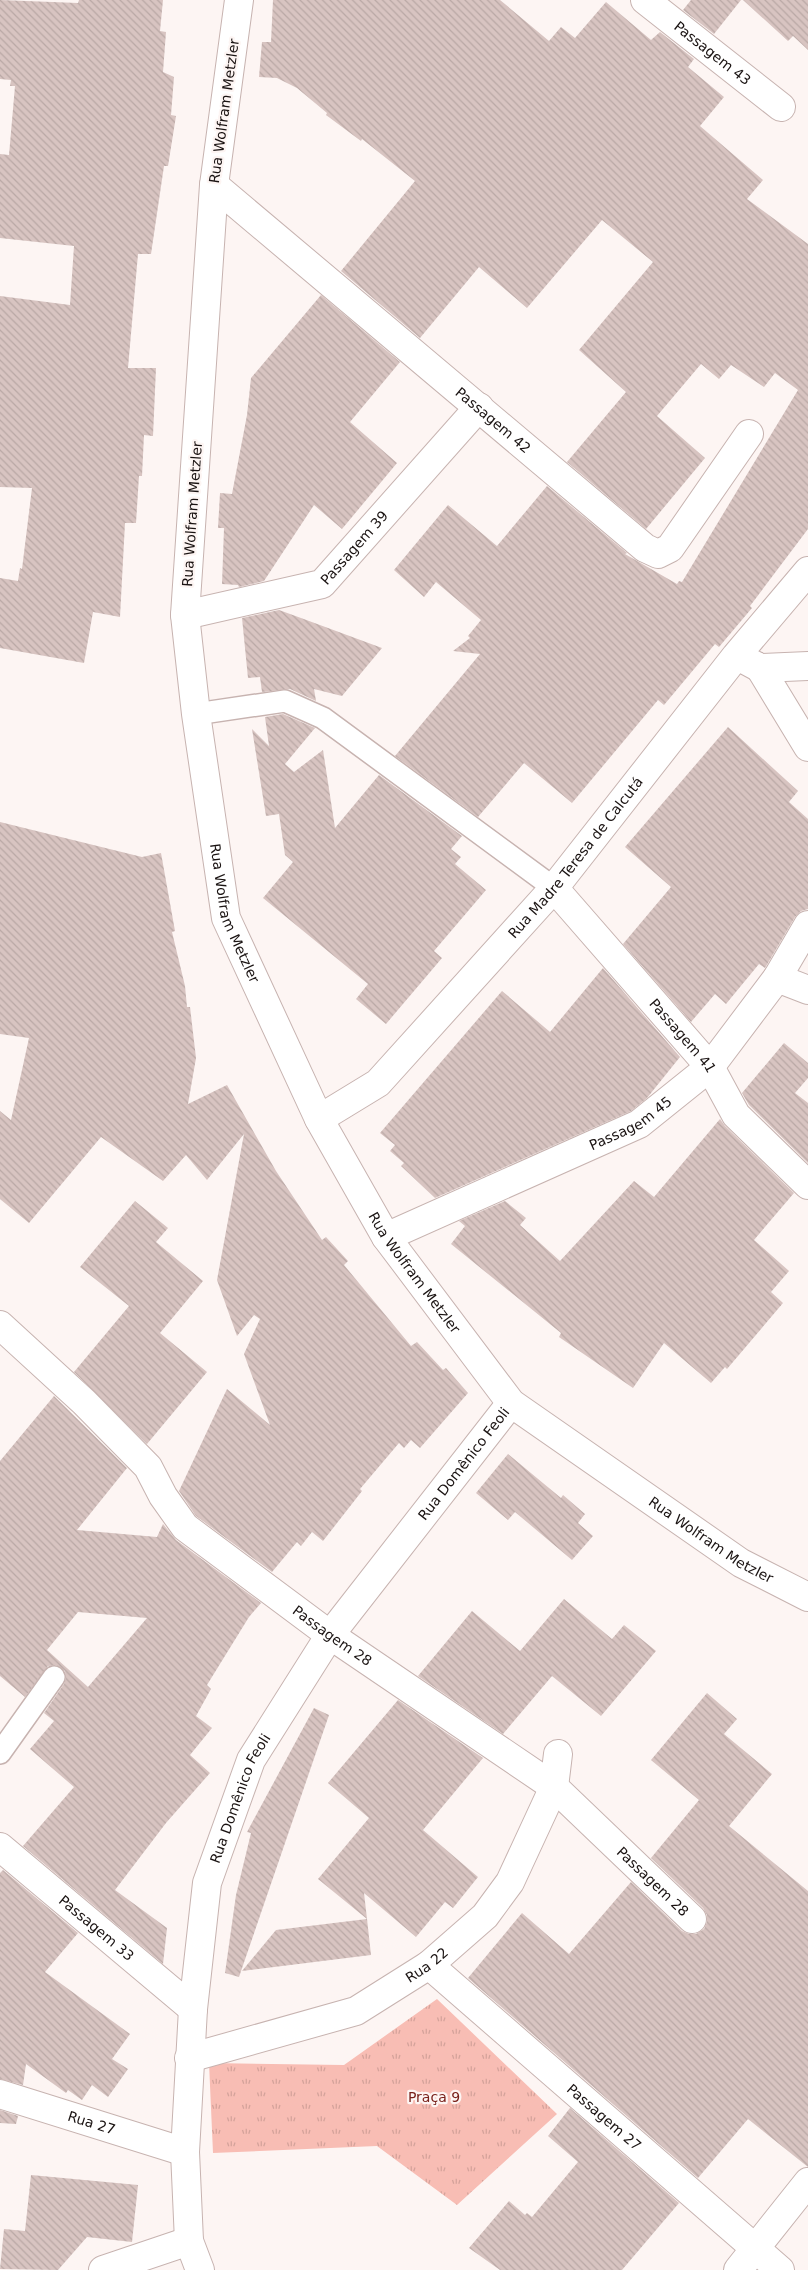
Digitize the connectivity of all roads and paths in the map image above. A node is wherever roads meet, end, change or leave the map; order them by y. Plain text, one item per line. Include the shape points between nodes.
1 (239, 0) edge
2 (645, 0) edge
3 (781, 107) dead end
4 (214, 185) junction
5 (479, 407) junction
6 (749, 434) dead end
7 (808, 571) edge
8 (185, 615) junction
9 (748, 662) junction
10 (808, 666) edge
11 (196, 714) junction
12 (808, 747) edge
13 (554, 888) junction
14 (808, 925) edge
15 (777, 978) junction
16 (808, 990) edge
17 (710, 1067) junction
18 (319, 1119) junction
19 (808, 1185) edge
20 (386, 1237) junction
21 (0, 1325) edge
22 (511, 1403) junction
23 (808, 1597) edge
24 (330, 1635) junction
25 (54, 1677) dead end
26 (0, 1753) edge
27 (558, 1754) dead end
28 (554, 1786) junction
29 (0, 1847) edge
30 (692, 1919) dead end
31 (429, 1965) junction
32 (193, 2009) junction
33 (189, 2058) junction
34 (0, 2094) edge
35 (184, 2152) junction
36 (808, 2182) edge
37 (189, 2241) junction
38 (755, 2248) junction
39 (103, 2270) edge
40 (200, 2270) edge
41 (738, 2270) edge
42 (780, 2270) edge

1 - 4 street, Rua Wolfram Metzler
2 - 3 street, Passagem 43
4 - 5 street, Passagem 42
4 - 8 street, Rua Wolfram Metzler
5 - 6 street, Passagem 42 via 645,548 658,554 670,548
5 - 8 street, Passagem 39 via 322,584
7 - 9 street, Rua Madre Teresa de Calcutá
8 - 11 street, Rua Wolfram Metzler
9 - 10 street
9 - 12 street
9 - 13 street, Rua Madre Teresa de Calcutá
11 - 13 lane via 285,701 323,718
11 - 18 street, Rua Wolfram Metzler via 226,918
13 - 17 street, Passagem 41
13 - 18 street, Rua Madre Teresa de Calcutá via 378,1083
14 - 15 street, Passagem 45
15 - 16 street
15 - 17 street, Passagem 45
17 - 19 street, Passagem 41 via 736,1115
17 - 20 street, Passagem 45 via 639,1124
18 - 20 street, Rua Wolfram Metzler
20 - 22 street, Rua Wolfram Metzler
21 - 24 street, Passagem 28 via 84,1402 148,1467 184,1526
22 - 23 street, Rua Wolfram Metzler via 740,1563
22 - 24 street, Rua Domênico Feoli
24 - 28 street, Passagem 28
24 - 32 street, Rua Domênico Feoli via 251,1760 207,1883
25 - 26 lane
27 - 28 street, Rua 22
28 - 30 street, Passagem 28
28 - 31 street, Rua 22 via 510,1882 485,1916
29 - 32 street, Passagem 33
31 - 33 street, Rua 22 via 356,2011
31 - 38 street, Passagem 27
32 - 33 street, Rua Domênico Feoli
33 - 35 street, Rua Domênico Feoli
34 - 35 street, Rua 27
35 - 37 street, Rua Domênico Feoli
36 - 38 street
37 - 39 street
37 - 40 street, Rua Domênico Feoli
38 - 41 street
38 - 42 street, Passagem 27

